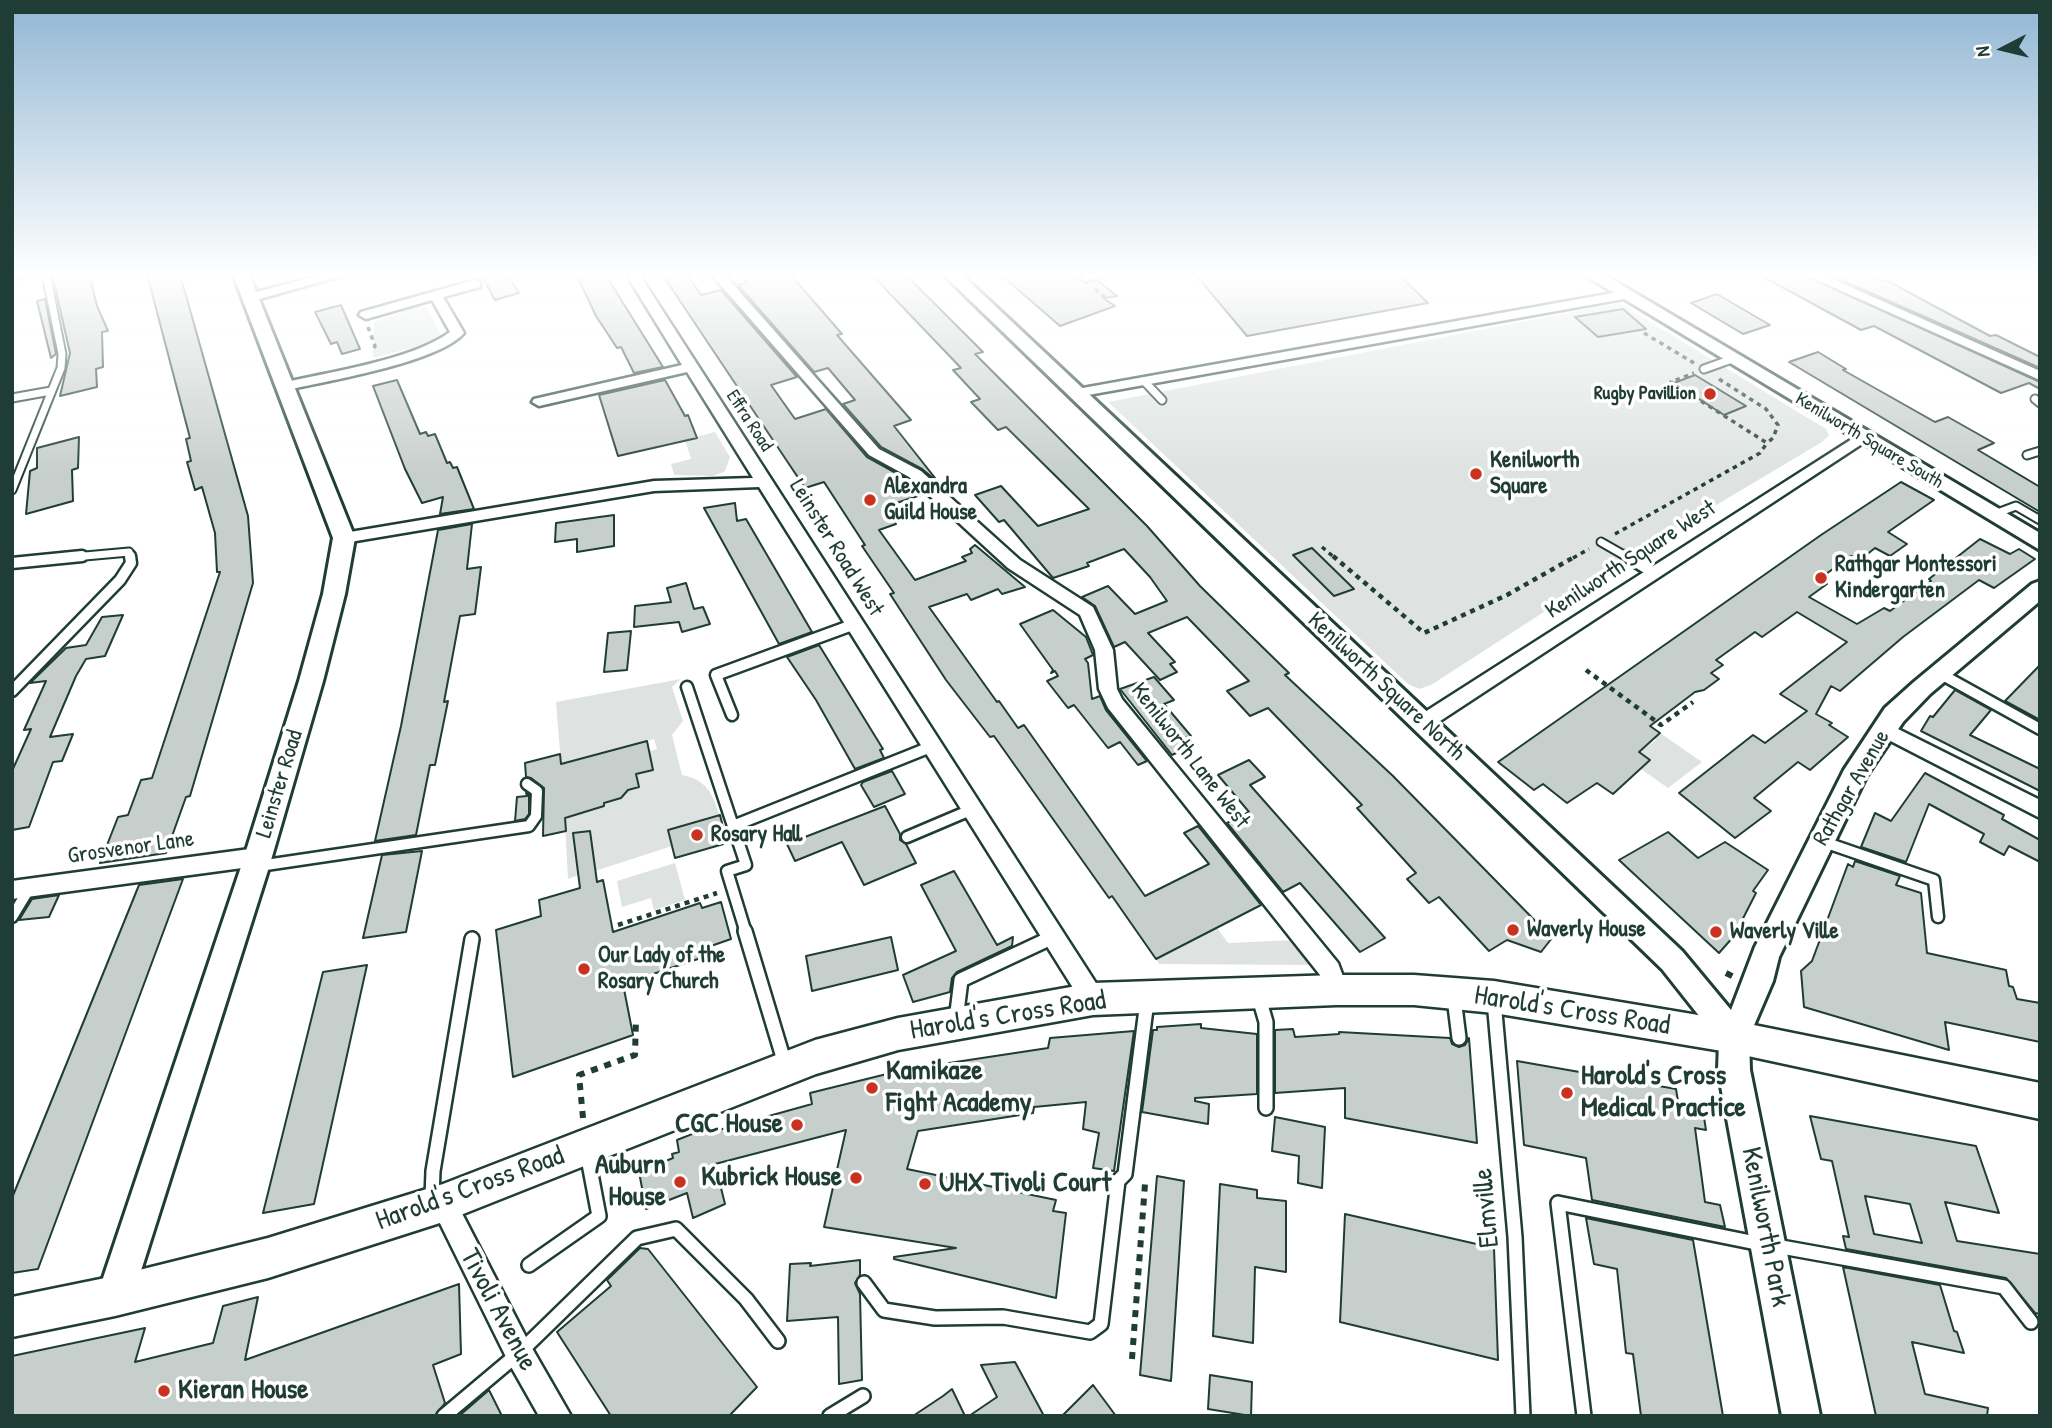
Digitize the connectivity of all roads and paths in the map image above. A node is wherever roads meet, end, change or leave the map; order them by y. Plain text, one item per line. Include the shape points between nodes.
1 (59, 341) edge
2 (266, 341) edge
3 (449, 341) edge
4 (674, 341) edge
5 (776, 341) edge
6 (1023, 341) edge
7 (1369, 341) edge
8 (1657, 341) edge
9 (1701, 341) edge
10 (1960, 341) edge
11 (1732, 359) junction
12 (691, 367) junction
13 (1704, 369) junction
14 (2040, 376) edge
15 (1144, 381) junction
16 (283, 387) junction
17 (51, 391) junction
18 (1077, 393) junction
19 (12, 398) edge
20 (1162, 400) dead end
21 (539, 402) dead end
22 (1863, 437) junction
23 (1767, 443) junction
24 (2040, 451) edge
25 (2027, 455) dead end
26 (766, 482) junction
27 (12, 490) edge
28 (1992, 515) junction
29 (2040, 520) edge
30 (344, 538) junction
31 (1601, 542) junction
32 (2040, 543) edge
33 (1322, 547) dead end
34 (12, 563) edge
35 (1654, 573) junction
36 (2040, 589) edge
37 (855, 624) junction
38 (1586, 670) dead end
39 (1938, 672) junction
40 (687, 687) dead end
41 (12, 691) edge
42 (1693, 702) dead end
43 (732, 715) dead end
44 (1424, 722) junction
45 (1884, 729) junction
46 (2040, 729) edge
47 (933, 746) junction
48 (527, 785) dead end
49 (973, 809) junction
50 (2040, 810) edge
51 (733, 826) junction
52 (907, 837) dead end
53 (1820, 841) junction
54 (256, 862) junction
55 (21, 889) edge
56 (732, 889) junction
57 (12, 917) edge
58 (1938, 917) dead end
59 (618, 925) dead end
60 (1054, 937) junction
61 (472, 939) dead end
62 (1336, 990) junction
63 (1258, 993) junction
64 (1453, 994) junction
65 (1147, 996) junction
66 (1494, 997) junction
67 (1093, 999) junction
68 (636, 1018) dead end
69 (955, 1023) junction
70 (1734, 1037) junction
71 (1459, 1038) dead end
72 (786, 1068) junction
73 (2040, 1101) edge
74 (1266, 1108) dead end
75 (586, 1147) junction
76 (1125, 1174) junction
77 (437, 1205) junction
78 (1769, 1245) junction
79 (529, 1265) dead end
80 (864, 1283) dead end
81 (115, 1296) junction
82 (12, 1317) edge
83 (2031, 1322) dead end
84 (778, 1341) dead end
85 (519, 1353) junction
86 (1132, 1359) dead end
87 (863, 1395) dead end
88 (444, 1416) edge
89 (556, 1416) edge
90 (830, 1416) edge
91 (1522, 1416) edge
92 (1584, 1416) edge
93 (1801, 1416) edge

1 - 17 lane via 58,379
2 - 16 street
3 - 16 street via 429,350
4 - 12 street, Effra Road
5 - 62 street, Kenilworth Lane West via 874,452 915,474 1014,564 1087,611 1104,650 1108,689 1115,703 1330,970
6 - 18 street, Kenilworth Square North
7 - 15 street
8 - 13 path
9 - 11 street, Kenilworth Square South
10 - 14 street
11 - 13 lane
11 - 22 street, Kenilworth Square South
12 - 21 street
12 - 26 street, Effra Road
13 - 23 path via 1766,409 1778,425
13 - 23 path via 1671,382
15 - 18 street
15 - 20 lane
16 - 30 street
17 - 19 lane
17 - 27 lane
18 - 44 street, Kenilworth Square North
22 - 28 street, Kenilworth Square South
22 - 35 street, Kenilworth Square West
23 - 31 path via 1760,453
24 - 25 lane
26 - 30 street, Leinster Road West via 654,486
26 - 37 street, Leinster Road West
28 - 29 lane via 2016,506
28 - 32 street, Kenilworth Square South
30 - 54 street, Leinster Road via 323,644
31 - 33 path via 1507,595 1424,633
31 - 35 lane
34 - 41 lane via 129,552 131,563 120,580
35 - 44 street, Kenilworth Square West
36 - 39 street, Rathgar Avenue
37 - 43 lane via 716,675
37 - 47 street, Leinster Road West
38 - 42 path via 1661,725
39 - 45 street, Rathgar Avenue
39 - 46 lane
40 - 51 lane
44 - 70 street, Kenilworth Square North via 1672,960
45 - 50 street
45 - 53 street, Rathgar Avenue
47 - 49 street, Leinster Road West
47 - 51 lane
48 - 54 lane via 537,791 537,816 528,826
49 - 52 lane
49 - 60 street, Leinster Road West
51 - 56 lane via 746,865 727,871
53 - 58 lane via 1934,880
53 - 70 street, Rathgar Avenue via 1765,956
54 - 55 street, Grosvenor Lane
54 - 81 street, Leinster Road
55 - 57 lane
56 - 59 path
56 - 72 lane
60 - 67 street, Leinster Road West
60 - 69 lane via 961,980
61 - 77 lane via 433,1171
62 - 63 main road, Harold's Cross Road
62 - 64 main road, Harold's Cross Road
63 - 65 main road, Harold's Cross Road
63 - 74 lane via 1266,1022
64 - 66 main road, Harold's Cross Road
64 - 71 lane
65 - 67 main road, Harold's Cross Road
65 - 76 lane
66 - 70 main road, Harold's Cross Road
66 - 91 lane, Elmville via 1515,1237
67 - 69 main road, Harold's Cross Road
68 - 75 path via 635,1055 579,1075
69 - 72 main road, Harold's Cross Road
70 - 73 main road, Harold's Cross Road
70 - 78 street, Kenilworth Park via 1734,1070
72 - 75 main road, Harold's Cross Road
75 - 77 main road, Harold's Cross Road
75 - 79 lane via 599,1216
76 - 80 lane via 1118,1181 1101,1324 1090,1332 1003,1317 935,1318 884,1310
76 - 86 path via 1145,1184
77 - 81 main road, Harold's Cross Road via 268,1258
77 - 85 street, Tivoli Avenue
78 - 83 lane via 2004,1287
78 - 92 lane via 1558,1203
78 - 93 street, Kenilworth Park
81 - 82 main road, Harold's Cross Road
84 - 85 lane via 746,1299 676,1229 637,1238
85 - 88 lane
85 - 89 street, Tivoli Avenue
87 - 90 lane

